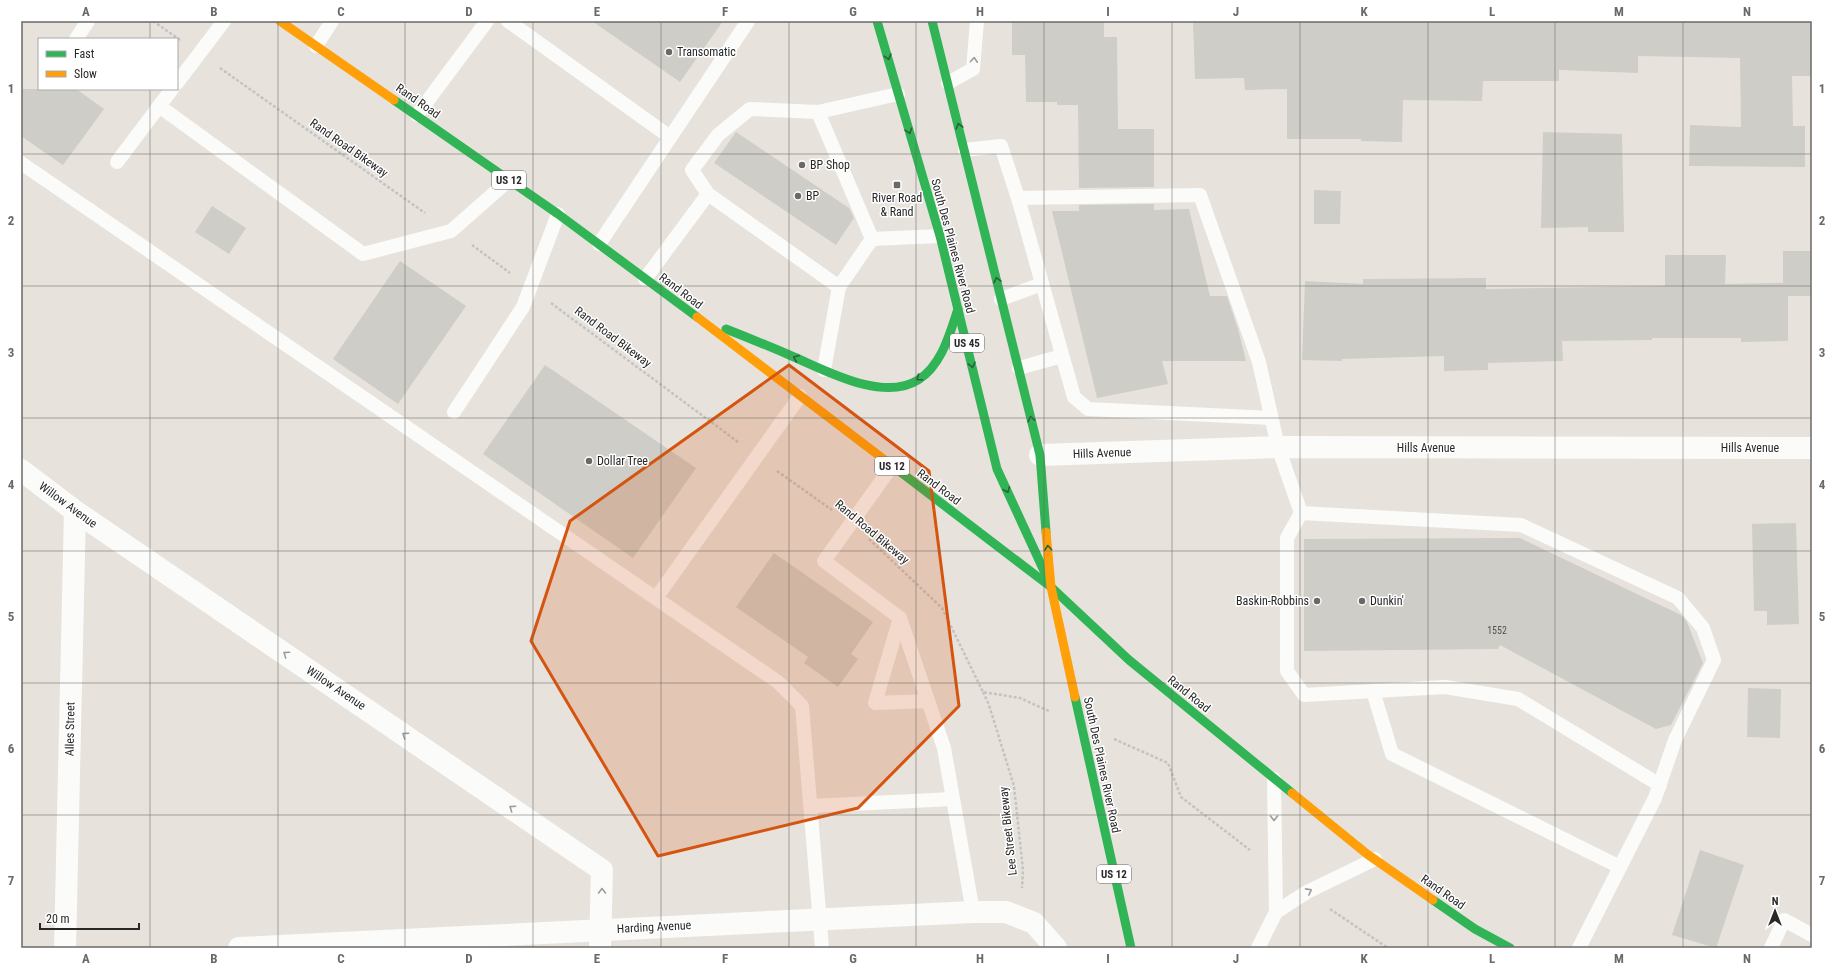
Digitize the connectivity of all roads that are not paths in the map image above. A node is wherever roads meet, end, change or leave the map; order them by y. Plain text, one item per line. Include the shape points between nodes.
1 (88, 21) edge
2 (224, 21) edge
3 (280, 21) edge
4 (332, 21) edge
5 (487, 21) edge
6 (508, 21) edge
7 (748, 21) edge
8 (877, 21) edge
9 (932, 21) edge
10 (977, 21) edge
11 (77, 38) edge
12 (316, 46) junction
13 (178, 82) edge
14 (948, 83) junction
15 (171, 90) edge
16 (898, 94) junction
17 (159, 106) junction
18 (818, 112) junction
19 (416, 115) junction
20 (670, 137) junction
21 (965, 150) junction
22 (117, 162) dead end
23 (21, 163) edge
24 (509, 180) junction
25 (708, 194) junction
26 (1018, 198) junction
27 (558, 214) junction
28 (940, 236) junction
29 (872, 239) junction
30 (599, 244) junction
31 (645, 279) junction
32 (1042, 284) junction
33 (839, 287) junction
34 (1001, 299) junction
35 (958, 309) junction
36 (694, 316) junction
37 (1062, 356) junction
38 (1019, 368) junction
39 (824, 370) junction
40 (800, 396) junction
41 (454, 412) dead end
42 (1271, 418) junction
43 (1278, 448) junction
44 (1812, 448) edge
45 (1040, 455) junction
46 (892, 466) junction
47 (21, 470) edge
48 (75, 511) junction
49 (1301, 513) junction
50 (1051, 587) junction
51 (656, 598) junction
52 (900, 618) junction
53 (1373, 691) junction
54 (928, 701) junction
55 (1274, 778) junction
56 (1660, 785) junction
57 (953, 799) junction
58 (811, 806) junction
59 (1375, 859) junction
60 (1620, 868) junction
61 (973, 912) junction
62 (1276, 912) junction
63 (821, 918) junction
64 (1812, 934) edge
65 (601, 939) edge
66 (327, 946) edge
67 (65, 948) edge
68 (239, 948) edge
69 (822, 948) edge
70 (1056, 948) edge
71 (1131, 948) edge
72 (1258, 948) edge
73 (1510, 948) edge
74 (1579, 948) edge
75 (1771, 948) edge

1 - 11 lane
2 - 13 lane
3 - 12 main road, Rand Road / US 12
4 - 12 lane
5 - 19 lane
6 - 20 lane
7 - 20 lane
8 -> 16 main road, South Des Plaines River Road / US 45
9 - 14 main road, South Des Plaines River Road
14 -> 10 lane via 974,69
12 - 19 main road, Rand Road / US 12
21 -> 14 main road, South Des Plaines River Road
15 - 17 lane
16 - 18 lane
16 -> 28 main road, South Des Plaines River Road / US 45
17 - 22 lane
17 - 24 lane via 362,254 450,231
18 - 25 lane via 750,109 718,134 692,170
18 - 29 lane
19 - 24 main road, Rand Road / US 12
20 - 30 lane
21 - 26 lane via 1001,146
34 -> 21 main road, South Des Plaines River Road
23 - 51 lane
24 - 27 main road, Rand Road / US 12
25 - 31 lane
25 - 33 lane
26 - 32 lane
26 - 42 lane via 1200,195 1260,362
27 - 30 main road, Rand Road / US 12
27 - 41 lane via 523,308
28 - 29 lane
28 - 35 main road, South Des Plaines River Road / US 45
29 - 33 lane
30 - 31 main road, Rand Road / US 12
31 - 36 main road, Rand Road / US 12
32 - 34 lane
32 - 37 lane
33 - 39 lane
34 - 38 main road, South Des Plaines River Road
35 -> 39 main road via 946,343 934,364 919,379 906,386 872,385 849,380
35 -> 50 main road, South Des Plaines River Road / US 45 via 997,469
39 -> 36 main road
36 - 40 main road, Rand Road / US 12
37 - 38 lane
37 - 42 lane via 1074,397 1088,409
45 -> 38 main road, South Des Plaines River Road
40 - 46 main road, Rand Road / US 12
40 - 51 lane
42 - 43 lane
43 - 44 street, Hills Avenue
43 - 45 street, Hills Avenue
43 - 49 lane
50 -> 45 main road, South Des Plaines River Road
46 - 50 main road, Rand Road / US 12
46 - 52 lane via 824,561
47 - 48 street, Willow Avenue
65 -> 48 street, Willow Avenue via 602,870
48 - 67 street, Alles Street
49 - 53 lane via 1287,538 1287,672 1304,695
49 - 56 lane via 1520,525 1678,598 1703,628 1714,660 1675,740
50 - 55 main road, Rand Road via 1129,660
50 - 71 main road, South Des Plaines River Road / US 12
51 - 58 lane via 778,682 802,706
52 - 54 lane
52 - 54 lane via 875,703
53 - 56 lane via 1445,687 1518,699
53 - 60 lane via 1392,754
54 - 57 lane via 944,748
55 - 59 main road, Rand Road
55 -> 62 lane
56 - 60 lane
57 - 58 lane
57 - 61 lane
58 - 63 lane
62 -> 59 lane via 1306,892
59 - 73 main road, Rand Road via 1475,930
60 - 74 lane
61 - 63 street, Harding Avenue
61 - 70 street, Harding Avenue via 1006,912 1021,918 1034,924
62 - 72 lane
63 - 65 street, Harding Avenue
63 - 69 lane
64 - 75 lane via 1784,920
65 - 66 street, Harding Avenue
66 - 68 street, Harding Avenue

